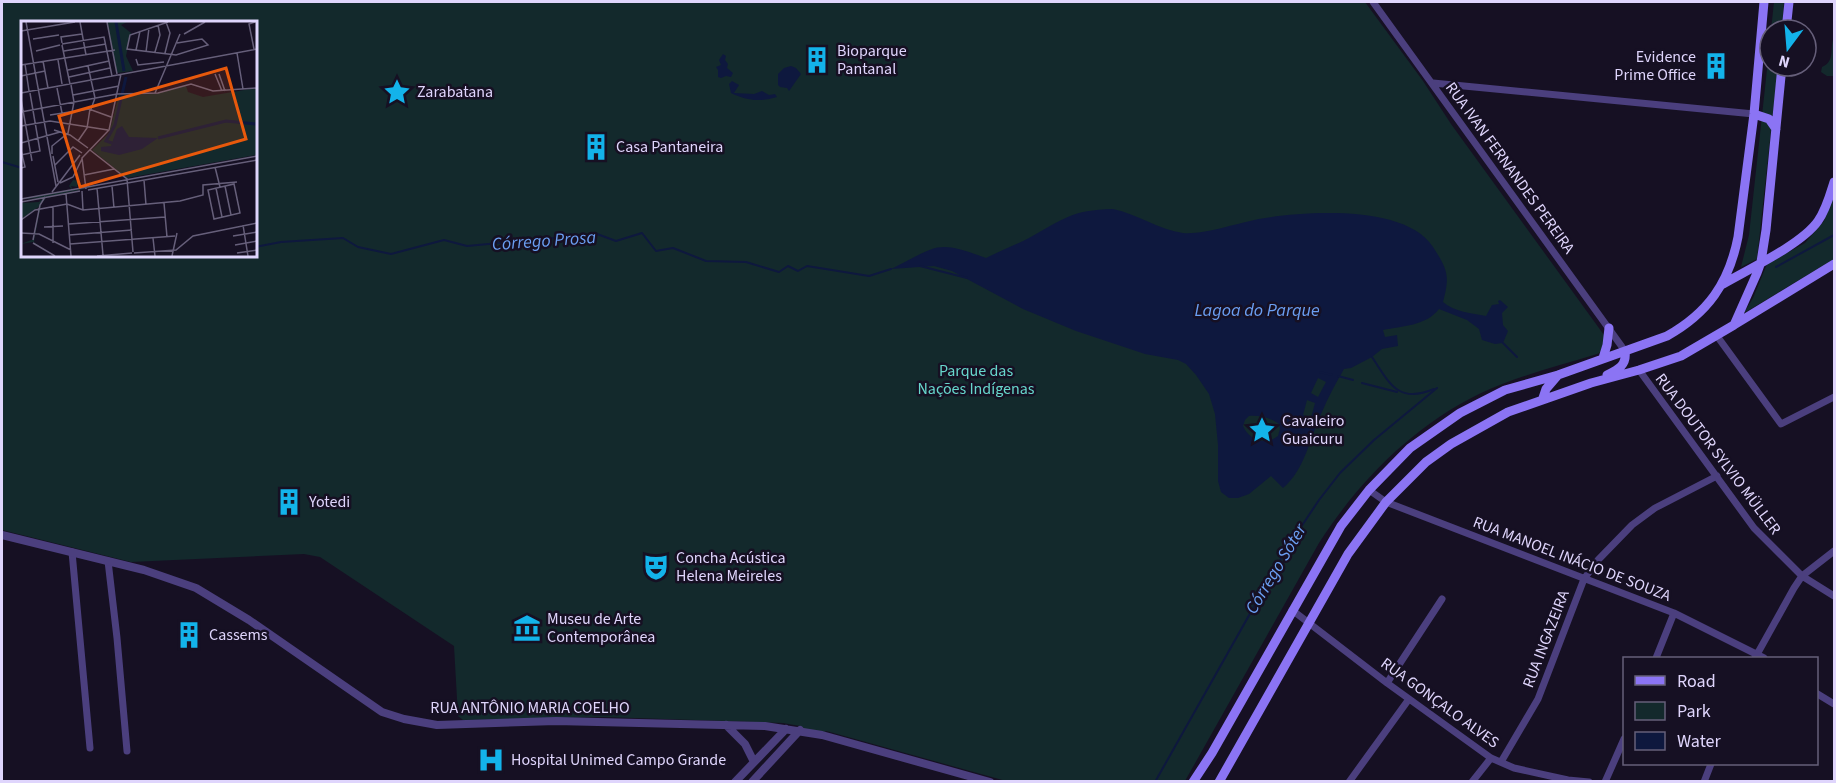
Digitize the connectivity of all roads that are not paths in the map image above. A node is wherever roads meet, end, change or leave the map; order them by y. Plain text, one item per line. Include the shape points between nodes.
1 (1373, 2) edge
2 (1764, 2) edge
3 (1789, 2) edge
4 (1787, 18) edge
5 (1781, 78) edge
6 (1432, 84) junction
7 (1754, 114) junction
8 (1776, 129) junction
9 (1834, 182) edge
10 (1761, 262) junction
11 (1834, 264) edge
12 (1723, 284) junction
13 (1734, 325) junction
14 (1609, 328) junction
15 (1717, 336) junction
16 (1625, 351) junction
17 (1603, 358) junction
18 (1639, 370) junction
19 (1558, 375) junction
20 (1591, 383) junction
21 (1834, 397) edge
22 (1543, 398) junction
23 (1717, 476) junction
24 (1369, 490) junction
25 (1386, 502) junction
26 (2, 535) edge
27 (1834, 551) edge
28 (72, 552) junction
29 (108, 561) junction
30 (1802, 576) junction
31 (1584, 579) junction
32 (1834, 596) edge
33 (1442, 599) dead end
34 (1292, 610) junction
35 (1674, 613) junction
36 (1308, 622) junction
37 (1756, 656) edge
38 (1656, 657) edge
39 (1387, 683) junction
40 (1818, 694) edge
41 (1408, 699) junction
42 (1834, 704) edge
43 (726, 724) junction
44 (786, 729) junction
45 (800, 730) junction
46 (1623, 741) edge
47 (90, 748) dead end
48 (127, 751) dead end
49 (1491, 758) junction
50 (754, 762) junction
51 (1501, 762) junction
52 (1711, 765) edge
53 (735, 782) edge
54 (752, 782) edge
55 (990, 782) edge
56 (1193, 782) edge
57 (1219, 782) edge
58 (1349, 782) edge
59 (1472, 782) edge
60 (1589, 782) edge
61 (1605, 782) edge
62 (1704, 782) edge

1 - 6 street, RUA IVAN FERNANDES PEREIRA
2 - 7 main road
3 - 4 main road
5 - 8 main road
6 - 7 street
6 - 14 street, RUA IVAN FERNANDES PEREIRA
7 - 8 main road via 1769,119
7 - 12 main road via 1738,237
8 - 10 main road
9 - 10 main road via 1817,222 1801,238
10 - 12 main road
10 - 13 main road
11 - 13 main road
12 - 16 main road via 1711,301 1682,327
13 - 15 main road
14 - 16 street, RUA IVAN FERNANDES PEREIRA
14 - 17 main road
15 - 18 main road via 1682,356
15 - 21 street via 1781,424
16 - 17 main road
16 - 20 main road via 1623,365
17 - 19 main road
18 - 20 main road
18 - 23 street, RUA DOUTOR SYLVIO MÜLLER
19 - 22 main road
19 - 24 main road via 1505,390 1460,413 1410,448
20 - 22 main road
22 - 25 main road via 1508,412 1451,444 1426,462
23 - 30 street, RUA DOUTOR SYLVIO MÜLLER via 1754,528
23 - 31 street, RUA INGAZEIRA via 1655,508 1632,525
24 - 25 street, RUA MANOEL INÁCIO DE SOUZA
24 - 34 main road via 1341,526
25 - 31 street, RUA MANOEL INÁCIO DE SOUZA
25 - 36 main road via 1348,554
26 - 28 street, RUA ANTÔNIO MARIA COELHO
27 - 30 street
28 - 29 street, RUA ANTÔNIO MARIA COELHO
28 - 47 street
29 - 43 street, RUA ANTÔNIO MARIA COELHO via 196,588 382,712 404,719 437,724
29 - 48 street
30 - 32 street, RUA DOUTOR SYLVIO MÜLLER
30 - 37 street
31 - 35 street, RUA MANOEL INÁCIO DE SOUZA
31 - 51 street, RUA INGAZEIRA via 1538,699
33 - 39 street
34 - 36 street, RUA GONÇALO ALVES
34 - 56 main road
35 - 37 street, RUA MANOEL INÁCIO DE SOUZA
35 - 38 street
36 - 39 street, RUA GONÇALO ALVES
36 - 57 main road
39 - 41 street, RUA GONÇALO ALVES
40 - 42 street
41 - 49 street, RUA GONÇALO ALVES
41 - 58 street
43 - 44 street, RUA ANTÔNIO MARIA COELHO
43 - 50 street via 746,744
44 - 45 street, RUA ANTÔNIO MARIA COELHO
44 - 50 street
45 - 54 street
45 - 55 street, RUA ANTÔNIO MARIA COELHO
46 - 61 street
49 - 51 street, RUA GONÇALO ALVES
49 - 59 street
50 - 53 street
51 - 60 street, RUA GONÇALO ALVES
52 - 62 street

